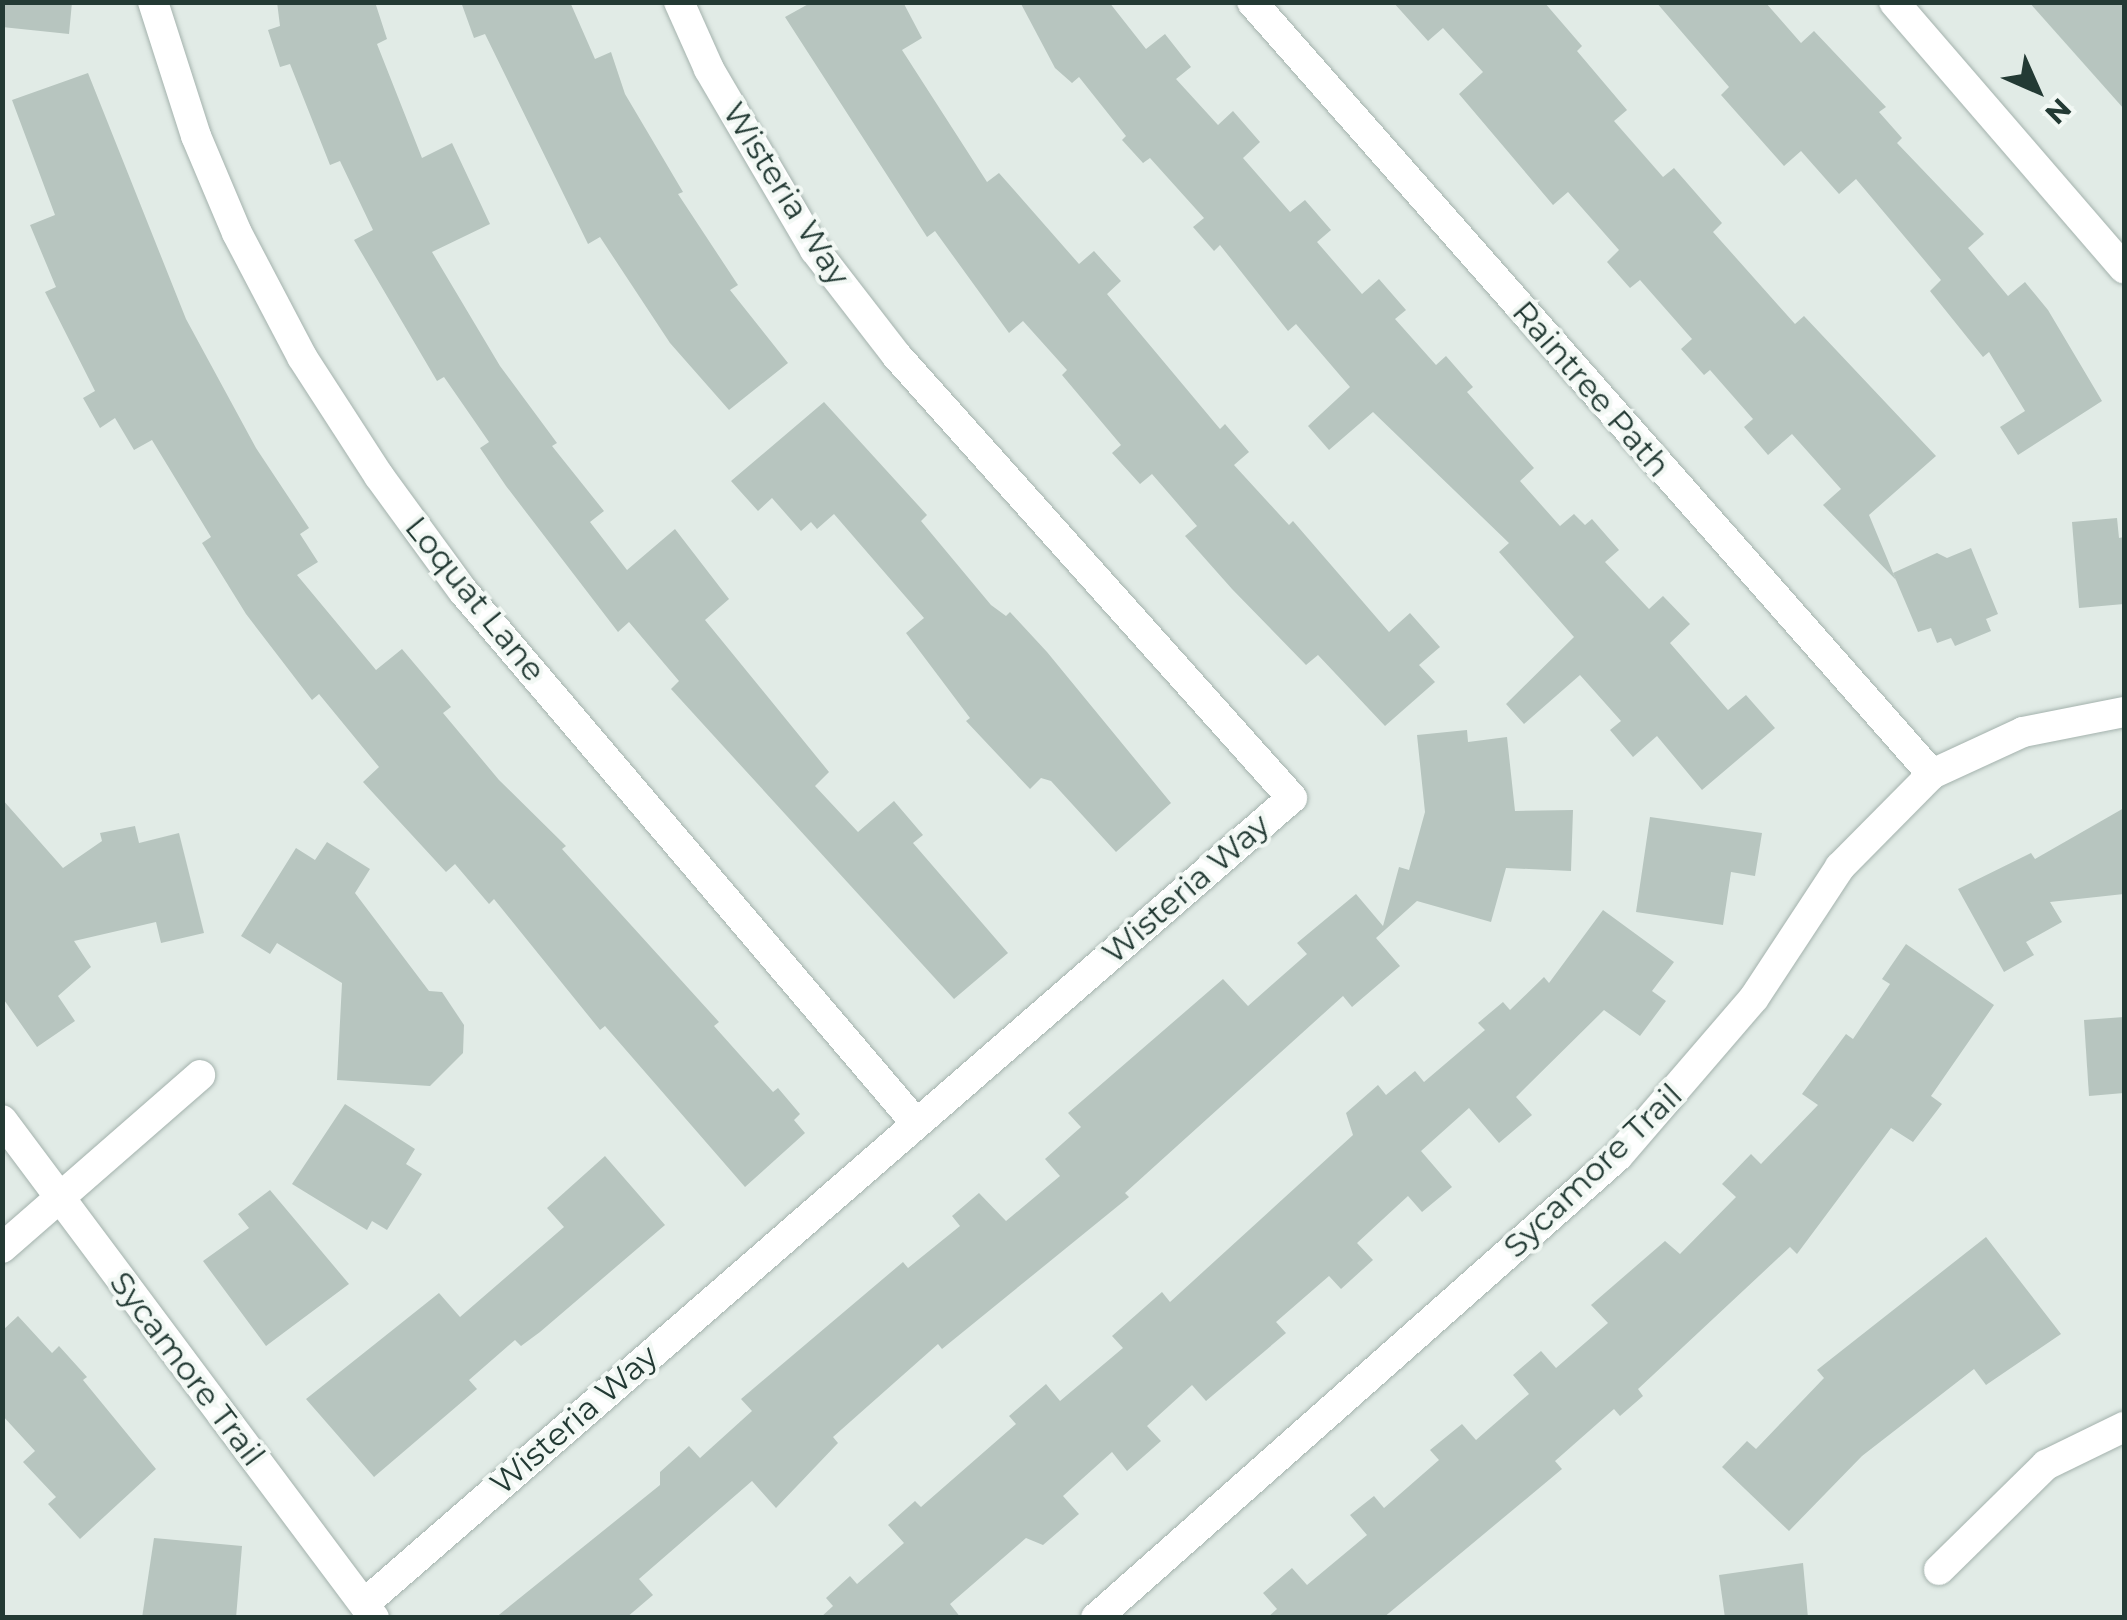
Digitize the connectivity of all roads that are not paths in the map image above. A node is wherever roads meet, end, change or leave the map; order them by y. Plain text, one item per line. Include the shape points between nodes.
1 (153, 2) edge
2 (679, 2) edge
3 (1252, 2) edge
4 (1894, 2) edge
5 (2124, 268) edge
6 (2124, 712) edge
7 (1932, 774) junction
8 (200, 1075) dead end
9 (2, 1120) edge
10 (914, 1122) junction
11 (60, 1200) junction
12 (2, 1248) edge
13 (2124, 1427) edge
14 (1939, 1570) dead end
15 (369, 1611) edge
16 (1096, 1618) edge

1 - 10 street, Loquat Lane via 196,136 238,233 302,357 379,476 462,591
2 - 10 street, Wisteria Way via 726,100 815,250 898,356 1292,798
3 - 7 street, Raintree Path
4 - 5 street
6 - 7 street, Sycamore Trail via 2023,732
7 - 16 street, Sycamore Trail via 1840,867 1754,998 1618,1156
8 - 11 street
9 - 11 street, Sycamore Trail
10 - 15 street, Wisteria Way
11 - 12 street
11 - 15 street, Sycamore Trail
13 - 14 street via 2046,1465

